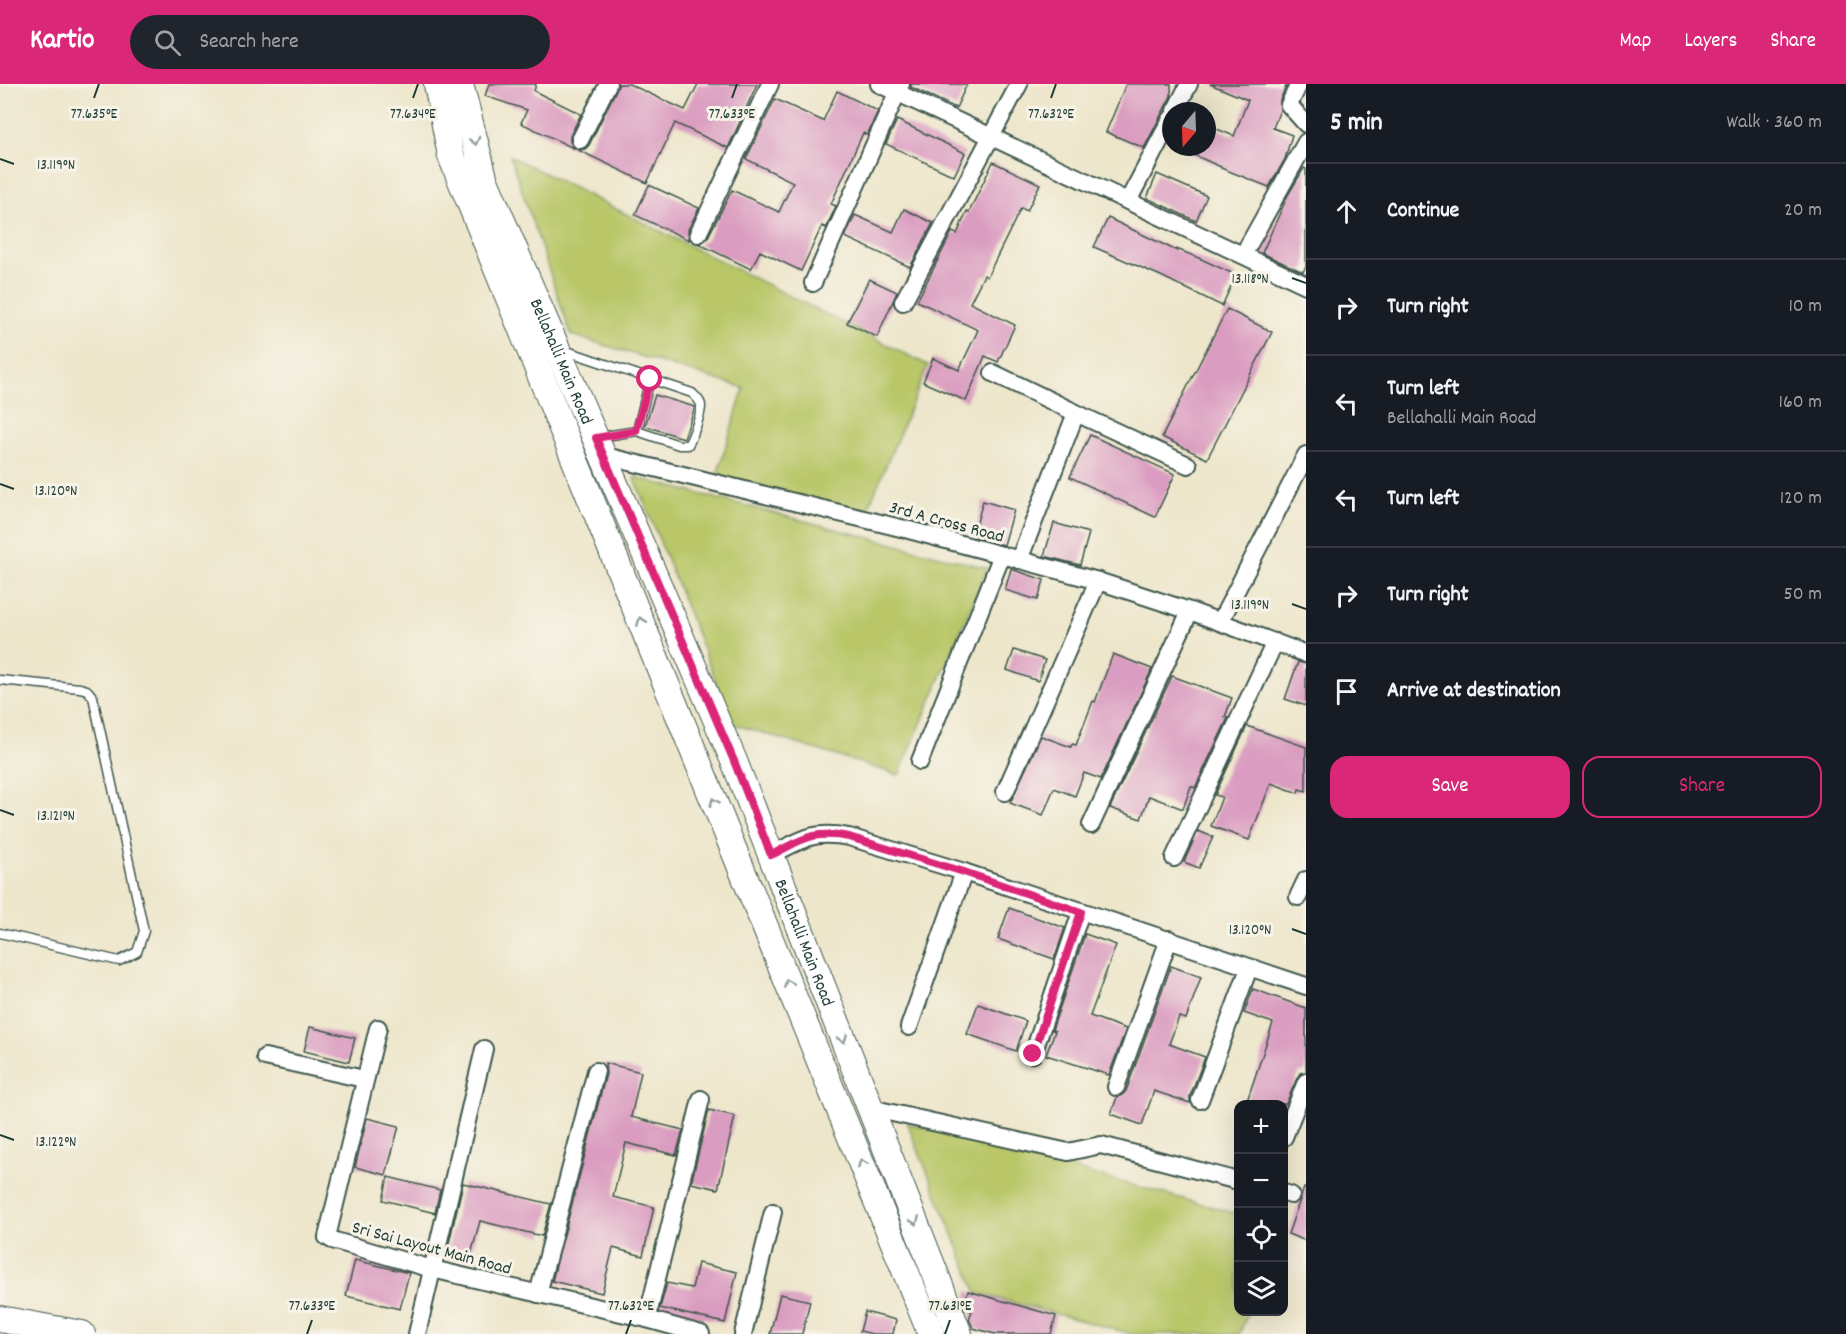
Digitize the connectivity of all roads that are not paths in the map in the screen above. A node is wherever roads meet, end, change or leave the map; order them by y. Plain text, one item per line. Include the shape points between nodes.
1 (437, 84) edge
2 (460, 84) edge
3 (608, 84) edge
4 (770, 84) edge
5 (879, 84) edge
6 (1019, 84) edge
7 (1189, 84) edge
8 (1299, 84) edge
9 (899, 88) edge
10 (1180, 102) edge
11 (1306, 124) edge
12 (1162, 136) edge
13 (991, 138) junction
14 (580, 140) dead end
15 (1306, 142) edge
16 (1128, 201) junction
17 (698, 234) dead end
18 (1243, 255) junction
19 (813, 283) dead end
20 (1306, 285) edge
21 (903, 302) dead end
22 (557, 348) junction
23 (993, 373) dead end
24 (650, 379) junction
25 (1076, 413) junction
26 (636, 431) junction
27 (571, 447) junction
28 (599, 447) junction
29 (1306, 455) edge
30 (1188, 465) dead end
31 (1002, 555) junction
32 (1019, 560) junction
33 (1098, 581) junction
34 (1190, 611) junction
35 (1220, 622) junction
36 (1275, 642) junction
37 (1306, 654) edge
38 (0, 680) edge
39 (921, 761) dead end
40 (1005, 792) dead end
41 (1091, 825) dead end
42 (771, 855) junction
43 (1173, 858) dead end
44 (964, 872) junction
45 (1306, 880) edge
46 (1298, 897) dead end
47 (1081, 912) junction
48 (0, 933) edge
49 (1168, 939) junction
50 (1249, 968) junction
51 (1306, 986) edge
52 (909, 1027) dead end
53 (378, 1028) dead end
54 (484, 1049) dead end
55 (1033, 1054) dead end
56 (265, 1057) dead end
57 (596, 1071) dead end
58 (364, 1079) junction
59 (1306, 1082) edge
60 (1116, 1087) dead end
61 (701, 1099) dead end
62 (1200, 1100) dead end
63 (870, 1108) junction
64 (1288, 1127) edge
65 (1234, 1180) edge
66 (773, 1212) dead end
67 (432, 1269) junction
68 (538, 1294) junction
69 (0, 1319) edge
70 (648, 1319) junction
71 (82, 1334) edge
72 (417, 1334) edge
73 (702, 1334) edge
74 (744, 1334) edge
75 (931, 1334) edge
76 (959, 1334) edge

1 - 27 main road, Bellahalli Main Road via 451,156
2 -> 22 main road, Bellahalli Main Road via 485,181
3 - 14 street
4 - 17 street
5 - 9 street
6 - 13 street
7 - 10 street
8 - 11 street via 1289,105
9 - 13 street
9 - 19 street
12 - 16 street
13 - 16 street
13 - 21 street
15 - 18 street
16 - 18 street
18 - 20 street
22 - 24 lane
22 - 28 main road, Bellahalli Main Road
23 - 25 street
24 - 26 lane
24 - 26 lane via 692,393 698,399 701,405 692,439 688,445 679,445
25 - 30 street
25 - 32 street
26 - 28 lane
27 - 28 street, 3rd A Cross Road
75 -> 27 main road, Bellahalli Main Road
28 - 31 street, 3rd A Cross Road
28 - 42 main road, Bellahalli Main Road
29 - 35 street
31 - 32 street, 3rd A Cross Road
31 - 39 street
32 - 33 street, 3rd A Cross Road
33 - 34 street, 3rd A Cross Road
33 - 40 street
34 - 35 street, 3rd A Cross Road
34 - 41 street
35 - 36 street, 3rd A Cross Road
36 - 37 street, 3rd A Cross Road
36 - 43 street
38 - 48 lane via 80,688 93,697 144,931 137,952 119,962
42 - 44 street via 813,834 830,834
42 -> 63 main road, Bellahalli Main Road
44 - 47 street
44 - 52 street
45 - 46 street
47 - 49 street
47 - 55 street
49 - 50 street
49 - 60 street
50 - 51 street
50 - 62 street
53 - 58 street, Sri Sai Layout Main Road
54 - 67 street
56 - 58 street
57 - 68 street
58 - 67 street, Sri Sai Layout Main Road via 327,1237
59 - 64 street
61 - 70 street
63 - 65 street via 1068,1152 1101,1145
63 -> 76 main road, Bellahalli Main Road
66 - 74 street
67 - 68 street, Sri Sai Layout Main Road
67 - 72 street
68 - 70 street, Sri Sai Layout Main Road
69 - 71 main road
70 - 73 street, Sri Sai Layout Main Road

